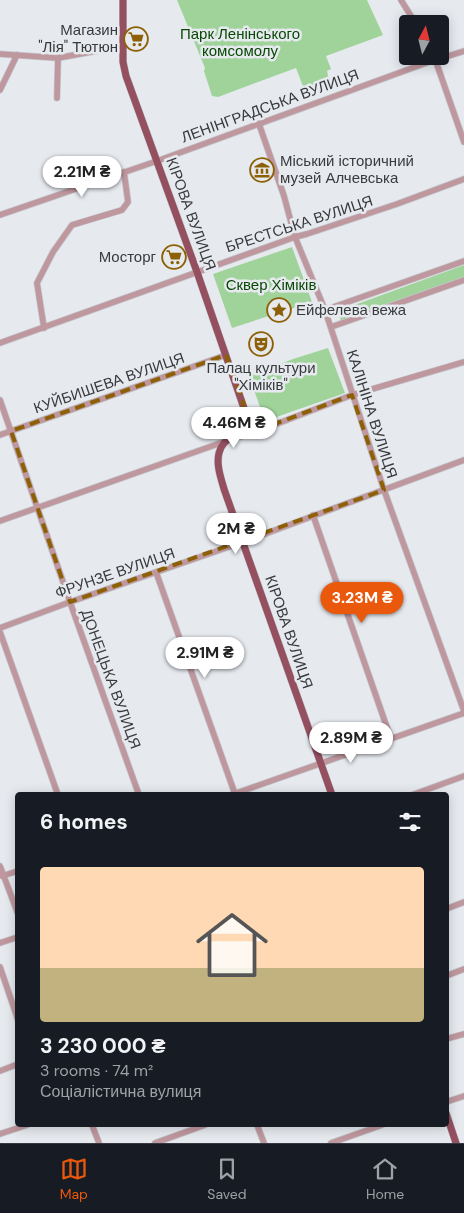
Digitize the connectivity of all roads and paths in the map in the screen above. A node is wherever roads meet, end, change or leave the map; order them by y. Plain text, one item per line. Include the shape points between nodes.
1 (123, 0) edge
2 (401, 0) edge
3 (410, 15) edge
4 (123, 46) junction
5 (464, 51) edge
6 (0, 54) edge
7 (16, 55) junction
8 (449, 55) edge
9 (58, 58) junction
10 (416, 65) edge
11 (437, 65) edge
12 (0, 90) edge
13 (57, 98) dead end
14 (258, 124) junction
15 (464, 142) edge
16 (157, 161) junction
17 (124, 172) junction
18 (464, 179) edge
19 (0, 215) edge
20 (294, 237) junction
21 (464, 261) edge
22 (197, 272) junction
23 (464, 280) edge
24 (325, 310) junction
25 (331, 327) junction
26 (44, 328) junction
27 (0, 343) edge
28 (226, 355) junction
29 (464, 362) edge
30 (352, 395) junction
31 (0, 400) edge
32 (11, 430) junction
33 (0, 435) edge
34 (229, 440) junction
35 (464, 460) edge
36 (384, 490) junction
37 (37, 508) junction
38 (313, 516) junction
39 (0, 521) edge
40 (243, 542) junction
41 (156, 572) junction
42 (70, 602) junction
43 (0, 628) edge
44 (0, 632) edge
45 (464, 712) edge
46 (391, 739) junction
47 (321, 764) junction
48 (464, 776) edge
49 (57, 792) edge
50 (138, 792) edge
51 (232, 792) edge
52 (239, 792) edge
53 (331, 792) edge
54 (420, 792) edge
55 (0, 866) edge
56 (15, 872) edge
57 (2, 876) edge
58 (464, 902) edge
59 (15, 907) edge
60 (449, 907) edge
61 (15, 938) edge
62 (0, 943) edge
63 (0, 967) edge
64 (464, 969) edge
65 (449, 975) edge
66 (15, 1011) edge
67 (464, 1034) edge
68 (449, 1038) edge
69 (15, 1065) edge
70 (0, 1071) edge
71 (464, 1096) edge
72 (449, 1101) edge
73 (449, 1122) edge
74 (21, 1127) edge
75 (93, 1127) edge
76 (199, 1127) edge
77 (258, 1127) edge
78 (376, 1127) edge
79 (0, 1134) edge
80 (98, 1143) edge
81 (155, 1143) edge
82 (264, 1143) edge
83 (331, 1143) edge
84 (456, 1143) edge

1 - 4 main road, КІРОВА ВУЛИЦЯ
2 - 3 street
4 - 9 street
4 - 16 main road, КІРОВА ВУЛИЦЯ via 126,76
5 - 8 street, ЛЕНІНГРАДСЬКА ВУЛИЦЯ
6 - 7 street
7 - 9 street
7 - 12 street
9 - 13 street
10 - 14 street, ЛЕНІНГРАДСЬКА ВУЛИЦЯ
11 - 15 street
14 - 16 street, ЛЕНІНГРАДСЬКА ВУЛИЦЯ
14 - 20 street, КАЛІНІНА ВУЛИЦЯ via 284,196
16 - 17 street, ЛЕНІНГРАДСЬКА ВУЛИЦЯ
16 - 22 main road, КІРОВА ВУЛИЦЯ
17 - 19 street, ЛЕНІНГРАДСЬКА ВУЛИЦЯ
17 - 26 street via 128,202 122,210 72,225 37,283
18 - 20 street, БРЕСТСЬКА ВУЛИЦЯ
20 - 22 street, БРЕСТСЬКА ВУЛИЦЯ
20 - 24 street, КАЛІНІНА ВУЛИЦЯ
21 - 24 street
22 - 26 street, БРЕСТСЬКА ВУЛИЦЯ
22 - 28 main road, КІРОВА ВУЛИЦЯ
23 - 25 street
24 - 25 street, КАЛІНІНА ВУЛИЦЯ
25 - 30 street, КАЛІНІНА ВУЛИЦЯ
26 - 27 street, БРЕСТСЬКА ВУЛИЦЯ
28 - 32 street, КУЙБИШЕВА ВУЛИЦЯ
28 - 34 main road, КІРОВА ВУЛИЦЯ via 245,411 242,429
29 - 30 street
30 - 34 street
30 - 36 street, КАЛІНІНА ВУЛИЦЯ
31 - 32 street, ДОНЕЦЬКА ВУЛИЦЯ
32 - 33 street, КУЙБИШЕВА ВУЛИЦЯ
32 - 37 street, ДОНЕЦЬКА ВУЛИЦЯ
34 - 37 street
34 - 40 main road, КІРОВА ВУЛИЦЯ via 218,454 218,466
35 - 36 street, ФРУНЗЕ ВУЛИЦЯ
36 - 38 street, ФРУНЗЕ ВУЛИЦЯ
36 - 45 street, КАЛІНІНА ВУЛИЦЯ
37 - 39 street
37 - 42 street, ДОНЕЦЬКА ВУЛИЦЯ
38 - 40 street, ФРУНЗЕ ВУЛИЦЯ
38 - 46 street
40 - 41 street, ФРУНЗЕ ВУЛИЦЯ
40 - 47 main road, КІРОВА ВУЛИЦЯ
41 - 42 street, ФРУНЗЕ ВУЛИЦЯ
41 - 51 street
42 - 43 street, ФРУНЗЕ ВУЛИЦЯ
42 - 50 street, ДОНЕЦЬКА ВУЛИЦЯ
44 - 49 street
45 - 46 street
46 - 47 street
47 - 52 street
47 - 53 main road, КІРОВА ВУЛИЦЯ
48 - 54 street
55 - 57 street
56 - 57 street
57 - 59 street
58 - 60 street
61 - 62 street
63 - 66 street
64 - 65 street
67 - 68 street
69 - 70 street
71 - 72 street
73 - 84 main road
74 - 79 street
75 - 80 street
76 - 81 street
77 - 82 street
78 - 83 street

